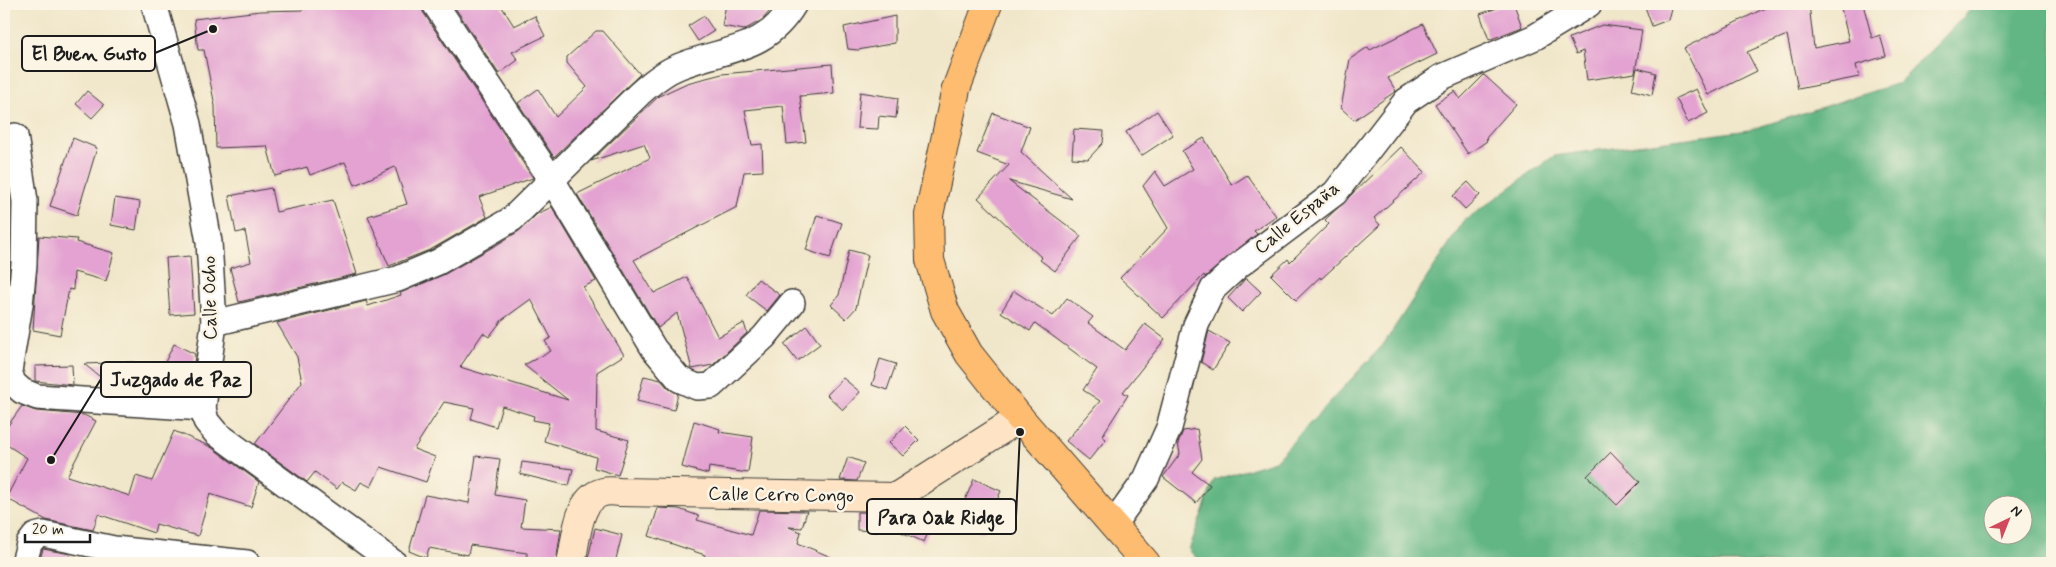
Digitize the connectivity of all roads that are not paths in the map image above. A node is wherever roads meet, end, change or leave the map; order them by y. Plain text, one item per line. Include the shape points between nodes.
1 (154, 4) edge
2 (435, 4) edge
3 (794, 4) edge
4 (988, 4) edge
5 (1589, 4) edge
6 (15, 136) dead end
7 (552, 180) junction
8 (792, 303) dead end
9 (214, 323) junction
10 (203, 408) junction
11 (1020, 418) junction
12 (1113, 525) junction
13 (24, 563) edge
14 (247, 563) edge
15 (394, 563) edge
16 (571, 563) edge
17 (1146, 563) edge

1 - 9 street, Calle Ocho via 188,124 209,242
2 - 7 street
3 - 7 street via 783,21 760,40 678,67 659,77
4 - 11 main road via 956,89 929,215 930,260 945,311 969,354
5 - 12 street, Calle España via 1535,37 1442,77 1406,101 1335,193 1238,265 1213,288 1196,325 1169,428 1146,479
6 - 10 street via 25,201 24,264 9,371 13,383 37,397
7 - 8 street via 654,348 679,380 697,387 711,386 764,337
7 - 9 street via 512,219 438,262 406,276
9 - 10 street, Calle Ocho
10 - 15 street via 206,421 216,433
11 - 12 main road
11 - 16 street, Calle Cerro Congo via 896,497 607,490 595,493 583,510
12 - 17 main road
13 - 14 street via 29,544 35,536 43,534 114,549

